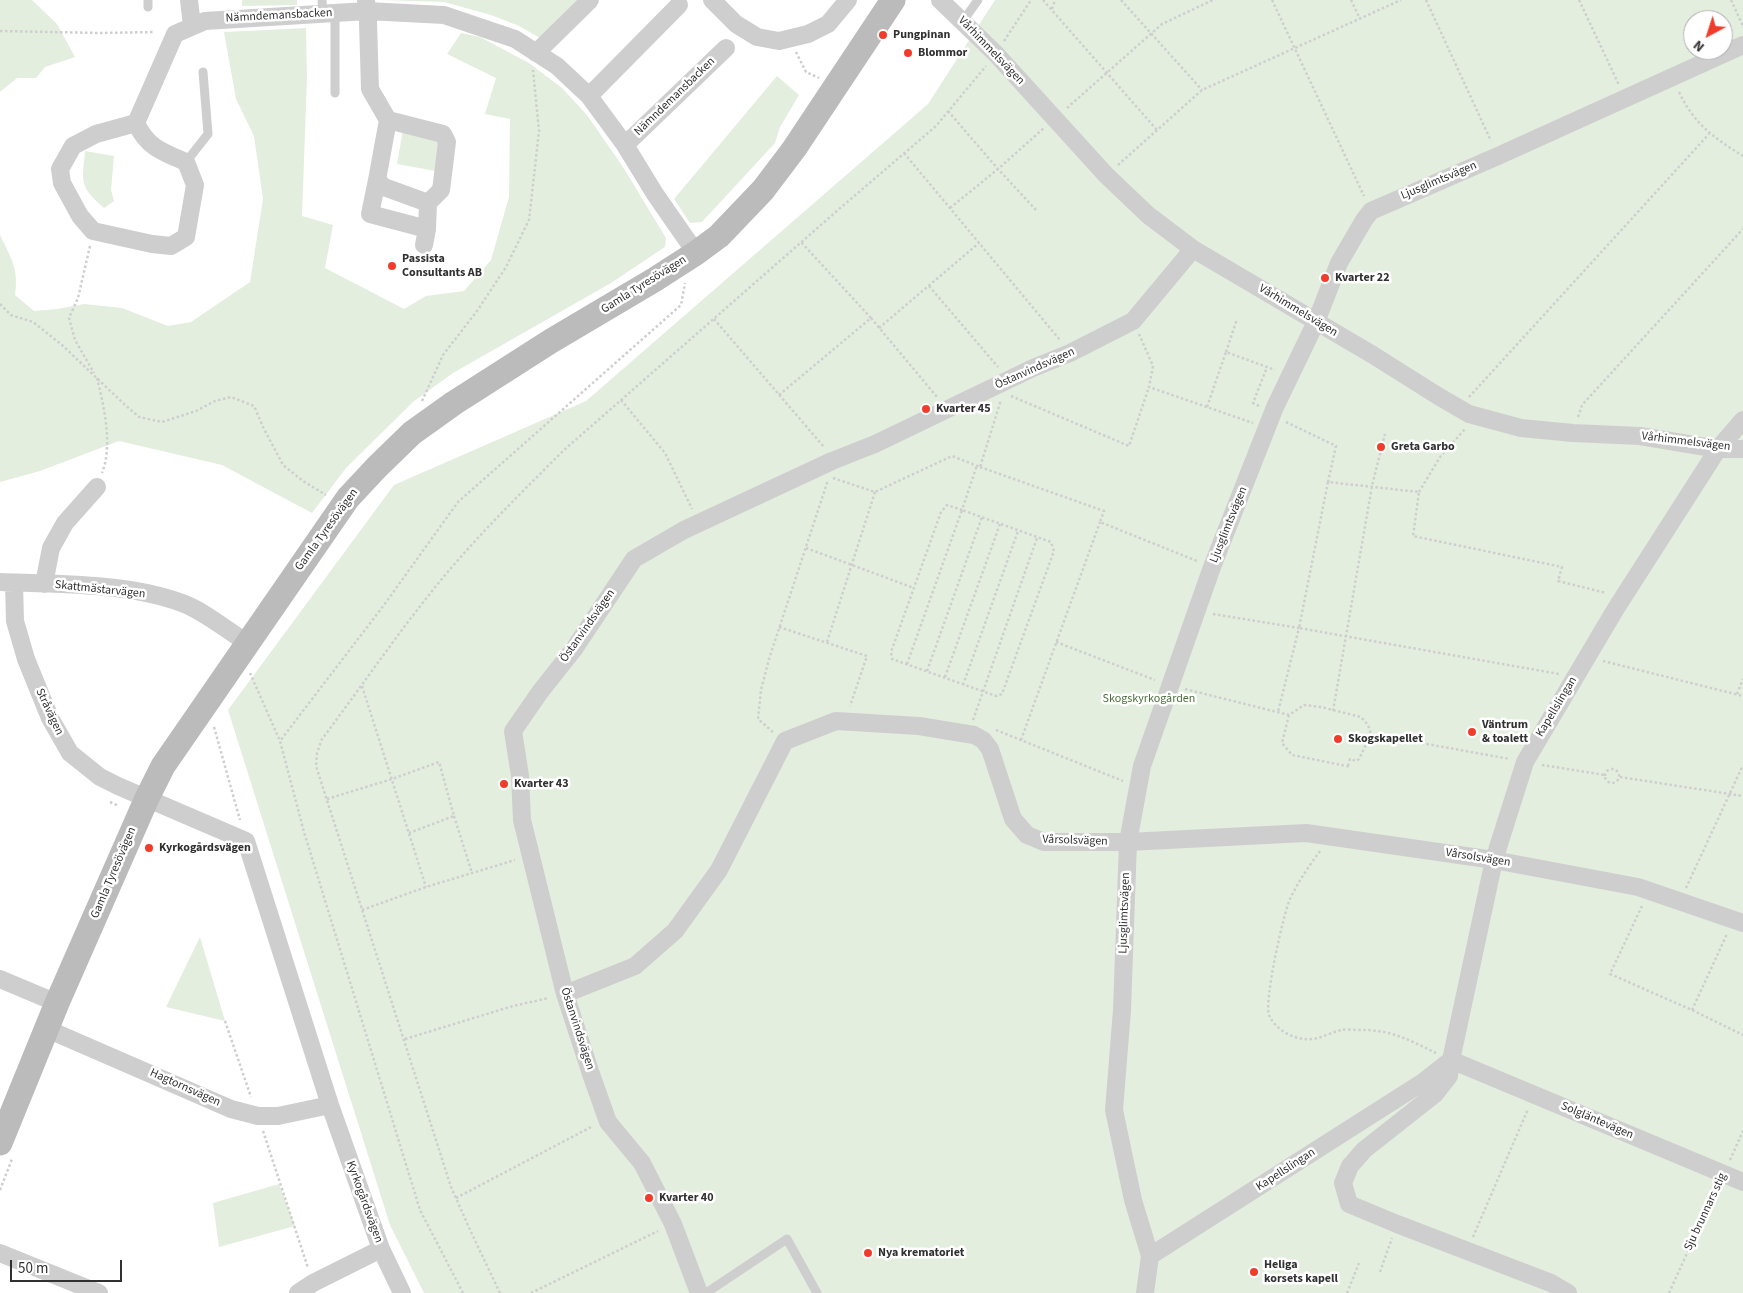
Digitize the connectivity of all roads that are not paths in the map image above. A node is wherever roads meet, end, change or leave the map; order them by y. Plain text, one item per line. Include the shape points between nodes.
1 (189, 0) edge
2 (590, 0) edge
3 (712, 0) edge
4 (848, 0) edge
5 (893, 0) edge
6 (940, 0) edge
7 (978, 0) edge
8 (678, 5) dead end
9 (367, 6) edge
10 (327, 9) edge
11 (963, 21) junction
12 (192, 26) junction
13 (1743, 45) edge
14 (726, 48) dead end
15 (534, 57) junction
16 (203, 72) dead end
17 (335, 93) dead end
18 (588, 96) junction
19 (388, 120) junction
20 (136, 123) junction
21 (625, 146) junction
22 (186, 162) junction
23 (377, 180) junction
24 (428, 203) junction
25 (1193, 248) junction
26 (696, 253) junction
27 (1316, 322) junction
28 (1743, 420) edge
29 (1718, 449) junction
30 (1743, 449) edge
31 (97, 486) road end
32 (7, 582) edge
33 (44, 584) junction
34 (247, 654) junction
35 (146, 798) junction
36 (1128, 842) junction
37 (1494, 860) junction
38 (1738, 922) edge
39 (0, 979) edge
40 (565, 994) junction
41 (58, 1003) junction
42 (47, 1029) junction
43 (1451, 1060) junction
44 (330, 1105) junction
45 (6, 1150) edge
46 (1743, 1182) edge
47 (381, 1249) junction
48 (0, 1253) edge
49 (1150, 1256) junction
50 (305, 1288) edge
51 (99, 1293) edge
52 (402, 1293) edge
53 (699, 1293) edge
54 (706, 1293) edge
55 (817, 1293) edge
56 (1145, 1293) edge
57 (1568, 1293) edge

1 - 12 street
2 - 15 street
3 - 4 street via 736,24 757,38 780,41 808,34 828,24
5 - 26 street, Gamla Tyresövägen via 763,190 719,236
6 - 11 street, Vårhimmelsvägen
7 - 11 lane
8 - 18 street
9 - 10 street, Nämndemansbacken
9 - 15 street, Nämndemansbacken via 444,15 515,39
9 - 19 street via 370,89
10 - 12 street, Nämndemansbacken via 205,21
10 - 17 lane
11 - 25 street, Vårhimmelsvägen via 1106,175 1148,216
12 - 20 street, Nämndemansbacken via 175,34
13 - 27 street, Ljusglimtsvägen via 1371,211 1339,263
14 - 21 street, Nämndemansbacken
15 - 18 street, Nämndemansbacken via 557,66
16 - 22 lane via 208,134
18 - 21 street, Nämndemansbacken
19 - 23 street
19 - 24 street via 443,134 447,142 441,190
20 - 22 street via 142,136 156,149
20 - 22 street via 96,134 73,146 60,168 62,183 80,216 93,231 171,246 186,237 195,185
21 - 26 street, Nämndemansbacken
23 - 24 street via 384,187
23 - 24 street via 370,214 425,237
25 - 27 street, Vårhimmelsvägen
25 - 40 street, Östanvindsvägen via 1133,321 875,444 699,523 634,560 513,731 522,820
26 - 34 street, Gamla Tyresövägen via 454,403 412,434 348,498
27 - 29 street, Vårhimmelsvägen via 1464,411 1521,428 1640,436
27 - 36 street, Ljusglimtsvägen via 1271,418 1212,567 1142,766
28 - 29 street, Kapellslingan
29 - 30 street, Vårhimmelsvägen
29 - 37 street, Kapellslingan via 1622,598 1525,762
31 - 33 street via 66,523 51,548
32 - 33 street, Skattmästarvägen
32 - 35 street, Stråvägen via 26,659 50,718 70,753 100,777
33 - 34 street, Skattmästarvägen via 106,588 183,603 207,615
34 - 35 street, Gamla Tyresövägen via 163,766
35 - 41 street, Gamla Tyresövägen
35 - 44 street, Kyrkogårdsvägen via 246,841
36 - 37 street, Vårsolsvägen via 1306,833
36 - 40 street, Vårsolsvägen via 1044,842 1026,835 1012,819 990,749 977,730 836,721 785,742 719,870 675,931 635,966
36 - 49 street, Ljusglimtsvägen via 1122,1010 1114,1110 1133,1200
37 - 38 street, Vårsolsvägen via 1638,887
37 - 43 street, Kapellslingan
39 - 41 street
40 - 53 street, Östanvindsvägen via 607,1118 642,1162 673,1224
41 - 42 street, Gamla Tyresövägen
42 - 44 street, Hagtornsvägen via 231,1109 258,1116 278,1116
42 - 45 street, Gamla Tyresövägen
43 - 46 street, Solgläntevägen
43 - 49 street, Kapellslingan via 1424,1082
43 - 57 street, Kapellslingan via 1449,1076 1435,1094 1364,1150 1350,1166 1343,1183 1349,1204 1551,1283
44 - 47 street, Kyrkogårdsvägen
47 - 50 street
47 - 52 street, Kyrkogårdsvägen
48 - 51 street
49 - 56 street
54 - 55 lane via 787,1239

